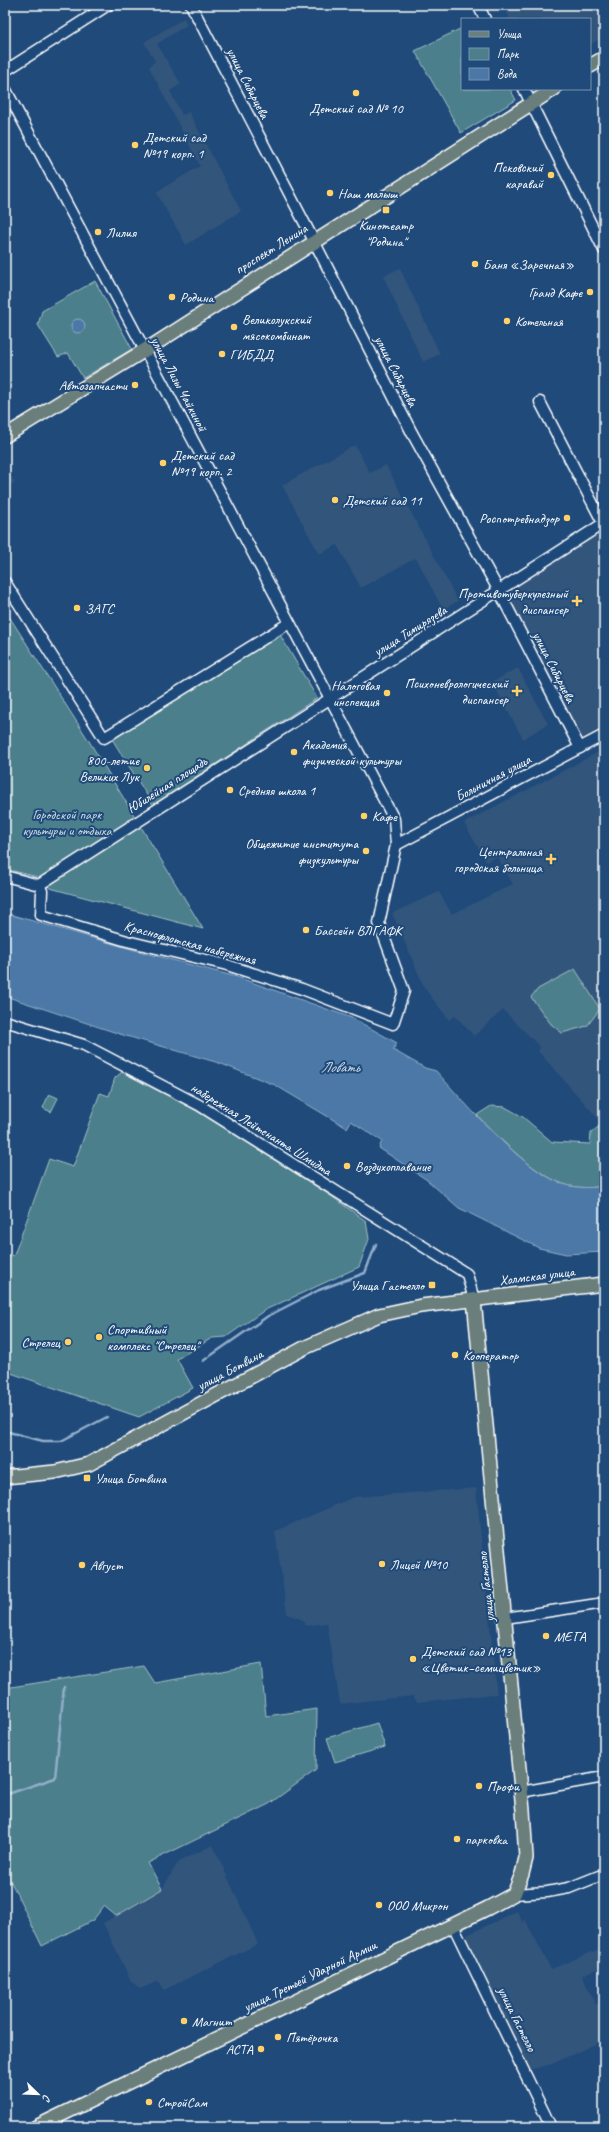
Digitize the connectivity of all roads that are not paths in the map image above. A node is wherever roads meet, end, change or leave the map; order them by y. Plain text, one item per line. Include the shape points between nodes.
1 (108, 5) edge
2 (192, 5) edge
3 (478, 5) edge
4 (484, 18) edge
5 (604, 58) edge
6 (591, 65) edge
7 (5, 71) edge
8 (5, 88) edge
9 (525, 90) edge
10 (552, 90) edge
11 (532, 103) junction
12 (314, 241) junction
13 (604, 250) edge
14 (145, 350) junction
15 (540, 402) dead end
16 (5, 436) edge
17 (604, 523) edge
18 (5, 582) edge
19 (499, 591) junction
20 (290, 623) junction
21 (330, 698) junction
22 (291, 722) joint
23 (604, 735) edge
24 (580, 748) junction
25 (396, 845) junction
26 (5, 876) edge
27 (39, 885) junction
28 (5, 1021) edge
29 (393, 1024) joint
30 (604, 1284) edge
31 (474, 1300) junction
32 (5, 1476) edge
33 (604, 1603) edge
34 (505, 1618) junction
35 (604, 1777) edge
36 (521, 1792) junction
37 (604, 1874) edge
38 (514, 1894) junction
39 (454, 1925) junction
40 (36, 2127) edge
41 (551, 2127) edge

1 - 7 street
2 - 12 street, улица Сибирцева
3 - 4 street
5 - 6 main road
8 - 14 street, улица Лизы Чайкиной
9 - 11 street
10 - 11 main road, проспект Ленина
11 - 12 main road, проспект Ленина
11 - 13 street
12 - 14 main road, проспект Ленина
12 - 19 street, улица Сибирцева via 412,433
14 - 16 main road, проспект Ленина
14 - 20 street, улица Лизы Чайкиной
15 - 17 street
17 - 19 street, улица Тимирязева
18 - 20 street via 104,738
19 - 21 street, улица Тимирязева
19 - 24 street, улица Сибирцева
20 - 21 street, улица Лизы Чайкиной
21 - 22 street, улица Тимирязева
21 - 25 street, улица Лизы Чайкиной via 394,819
22 - 27 street, Юбилейная площадь
23 - 24 street, Больничная улица
24 - 25 street, Больничная улица
25 - 29 street, улица Лизы Чайкиной via 379,923 404,991
26 - 27 street
27 - 29 street, Краснофлотская набережная via 42,891 41,915 127,941 227,965 302,989
28 - 31 street, набережная Лейтенанта Шмидта via 84,1045 199,1106 467,1274
30 - 31 main road, Холмская улица
31 - 32 main road, улица Ботвина via 421,1306 379,1315 304,1348 89,1464 55,1472
31 - 34 main road, улица Гастелло
33 - 34 street
34 - 36 main road, улица Гастелло
35 - 36 street
36 - 38 main road, улица Гастелло via 526,1858
37 - 38 street, улица Третьей Ударной Армии via 569,1888
38 - 39 main road, улица Третьей Ударной Армии
39 - 40 main road, улица Третьей Ударной Армии
39 - 41 street, улица Гастелло

